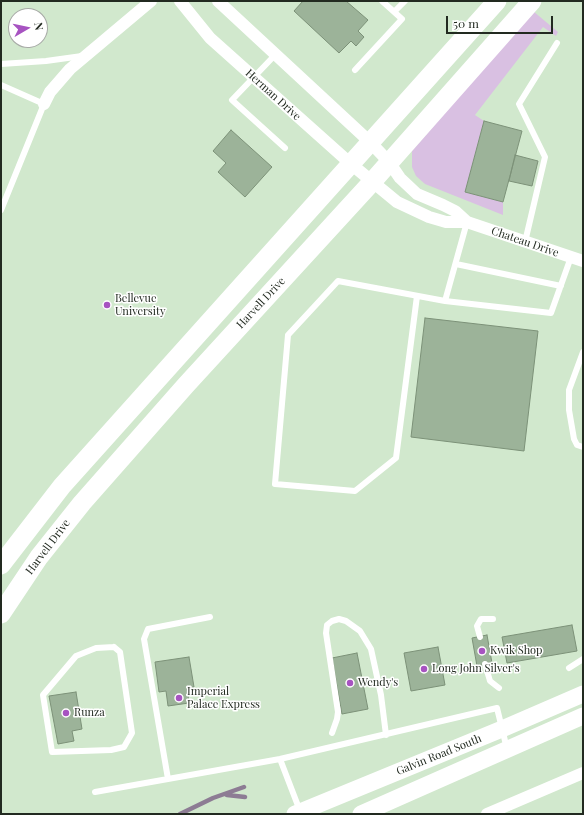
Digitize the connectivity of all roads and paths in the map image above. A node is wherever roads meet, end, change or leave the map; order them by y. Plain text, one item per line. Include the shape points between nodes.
1 (151, 1) edge
2 (180, 1) edge
3 (218, 1) edge
4 (382, 1) edge
5 (405, 1) edge
6 (497, 1) edge
7 (532, 1) edge
8 (394, 12) junction
9 (557, 43) dead end
10 (275, 55) junction
11 (86, 56) junction
12 (1, 64) edge
13 (355, 70) dead end
14 (254, 78) junction
15 (1, 85) edge
16 (44, 104) junction
17 (370, 142) junction
18 (285, 148) dead end
19 (389, 162) junction
20 (351, 164) junction
21 (372, 182) junction
22 (1, 210) edge
23 (468, 222) junction
24 (524, 242) junction
25 (571, 257) junction
26 (583, 261) edge
27 (456, 264) junction
28 (561, 286) junction
29 (417, 296) junction
30 (445, 300) junction
31 (583, 352) edge
32 (583, 447) edge
33 (1, 565) edge
34 (1, 614) edge
35 (210, 618) dead end
36 (493, 619) dead end
37 (480, 637) dead end
38 (583, 660) edge
39 (485, 664) dead end
40 (569, 668) dead end
41 (499, 688) dead end
42 (583, 694) edge
43 (583, 716) edge
44 (502, 729) junction
45 (332, 733) dead end
46 (386, 735) junction
47 (507, 749) junction
48 (111, 750) joint
49 (280, 759) junction
50 (583, 773) edge
51 (168, 779) junction
52 (94, 792) dead end
53 (299, 813) edge
54 (361, 814) edge
55 (487, 814) edge

1 - 11 street
2 - 14 street, Herman Drive via 210,38
3 - 10 street
4 - 8 lane
5 - 8 lane
6 - 17 main road
7 - 19 main road, Harvell Drive
8 - 13 lane via 402,19
9 - 24 lane via 519,104 545,157
10 - 14 lane
10 - 17 street
11 - 12 lane
11 - 16 street via 59,81
14 - 18 lane via 232,100
14 - 20 street, Herman Drive
15 - 16 lane
16 - 22 lane
17 - 19 street
17 - 20 main road
19 - 21 main road, Harvell Drive
19 - 23 street, Chateau Drive via 400,178 417,194 443,204
20 - 21 street, Herman Drive
20 - 33 main road via 62,486
21 - 23 street, Chateau Drive via 396,202 429,217 446,222
21 - 34 main road, Harvell Drive via 82,503 39,557
23 - 24 street, Chateau Drive
23 - 27 lane
24 - 25 street, Chateau Drive
25 - 26 street, Chateau Drive
25 - 28 lane
27 - 28 lane
27 - 30 lane
28 - 30 lane via 552,313
29 - 29 lane via 338,281 288,335 275,484 355,491 396,458
29 - 30 lane
31 - 32 lane via 569,399 574,439
35 - 51 lane via 148,629 144,639
36 - 37 lane via 481,619 477,626
38 - 40 lane
39 - 41 lane via 490,681
42 - 44 main road, Galvin Road South
43 - 47 main road, Galvin Road South
44 - 46 lane via 498,708
44 - 47 lane
44 - 53 main road, Galvin Road South
45 - 46 lane via 338,712 326,633 327,625 339,619 360,631 371,650 381,695
46 - 49 lane
47 - 54 main road, Galvin Road South
48 - 48 lane via 124,747 132,732 120,652 114,647 96,648 76,656 43,695 52,752
49 - 51 lane
49 - 53 lane
50 - 55 street
51 - 52 lane

